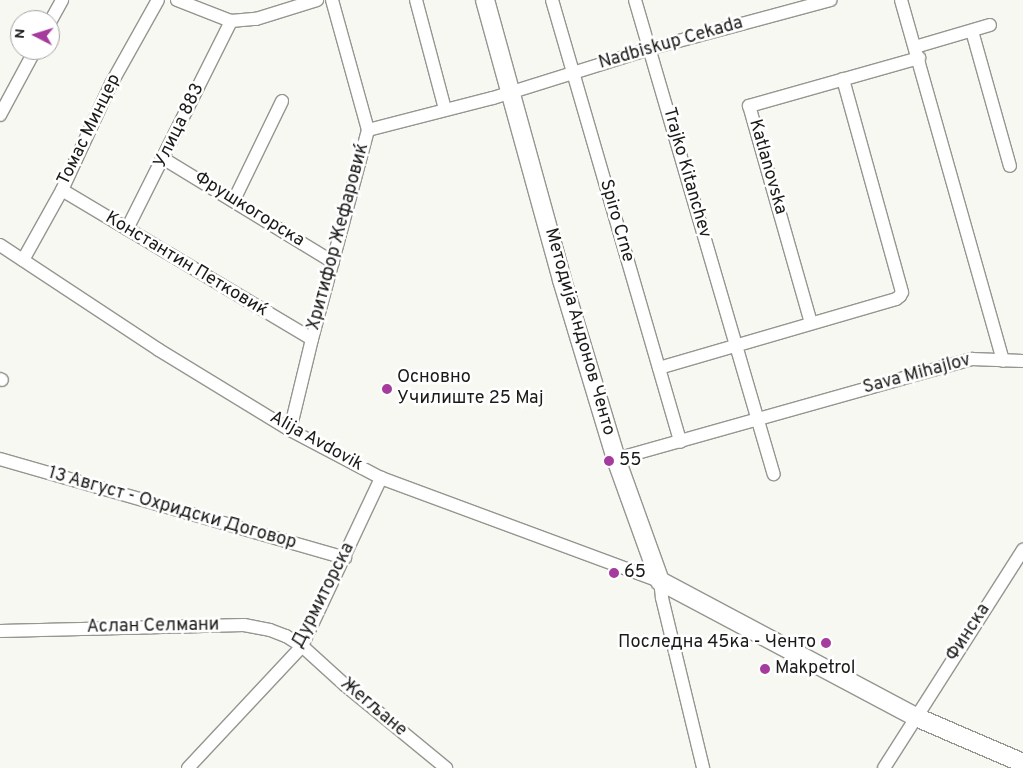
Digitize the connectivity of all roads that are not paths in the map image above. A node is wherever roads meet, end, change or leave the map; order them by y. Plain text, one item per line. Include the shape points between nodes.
1 (158, 0) edge
2 (177, 0) edge
3 (317, 0) edge
4 (332, 0) edge
5 (416, 0) edge
6 (485, 0) edge
7 (552, 0) edge
8 (635, 0) edge
9 (831, 0) edge
10 (901, 0) edge
11 (817, 2) edge
12 (231, 21) junction
13 (990, 25) dead end
14 (972, 31) junction
15 (649, 49) junction
16 (917, 53) junction
17 (30, 60) edge
18 (573, 73) junction
19 (843, 79) junction
20 (512, 92) junction
21 (282, 101) dead end
22 (445, 109) junction
23 (0, 116) edge
24 (368, 130) junction
25 (164, 159) junction
26 (1010, 166) dead end
27 (62, 190) junction
28 (234, 200) junction
29 (127, 230) junction
30 (0, 245) edge
31 (23, 260) junction
32 (333, 262) junction
33 (811, 323) junction
34 (312, 339) junction
35 (737, 346) junction
36 (1003, 361) junction
37 (1023, 361) edge
38 (659, 368) junction
39 (757, 419) junction
40 (290, 430) junction
41 (680, 442) junction
42 (0, 459) edge
43 (616, 459) junction
44 (774, 474) dead end
45 (381, 478) junction
46 (1023, 550) edge
47 (345, 558) junction
48 (660, 581) junction
49 (0, 631) edge
50 (302, 646) junction
51 (916, 716) junction
52 (1023, 763) edge
53 (188, 768) edge
54 (446, 768) edge
55 (703, 768) edge
56 (884, 768) edge

1 - 27 street, Томас Минцер via 111,84
2 - 12 street
3 - 12 street via 256,19
4 - 24 street
5 - 22 street
6 - 20 main road, Методија Андонов Ченто
7 - 18 street, Spiro Crne
8 - 15 street, Trajko Kitanchev
9 - 11 street, Nadbiskup Cekada
10 - 16 street
11 - 15 street, Nadbiskup Cekada
12 - 25 street, Улица 883
13 - 14 street, Katlanovska
14 - 16 street, Katlanovska
14 - 26 street
15 - 18 street, Nadbiskup Cekada
15 - 35 street, Trajko Kitanchev
16 - 19 street, Katlanovska
16 - 36 street
17 - 23 street
18 - 20 street, Nadbiskup Cekada
18 - 38 street, Spiro Crne
19 - 33 street via 902,292 896,300
19 - 33 street, Katlanovska via 749,106
20 - 22 street, Хритифор Жефаровиќ
20 - 43 main road, Методија Андонов Ченто via 562,280
21 - 28 street
22 - 24 street, Хритифор Жефаровиќ
24 - 32 street, Хритифор Жефаровиќ
25 - 28 street, Фрушкогорска
25 - 29 street, Улица 883
27 - 29 street, Константин Петковиќ
27 - 31 street, Томас Минцер
28 - 32 street, Фрушкогорска
29 - 34 street, Константин Петковиќ
30 - 31 street, Alija Avdovik
31 - 40 street, Alija Avdovik via 159,350
32 - 34 street, Хритифор Жефаровиќ
33 - 35 street
34 - 40 street, Хритифор Жефаровиќ
35 - 38 street
35 - 39 street, Trajko Kitanchev
36 - 37 street, Sava Mihajlov
36 - 39 street, Sava Mihajlov via 972,359
38 - 41 street, Spiro Crne
39 - 41 street, Sava Mihajlov
39 - 44 street, Trajko Kitanchev
40 - 45 street, Alija Avdovik
41 - 43 street, Sava Mihajlov
42 - 47 street, 13 Август - Охридски Договор
43 - 48 main road, Методија Андонов Ченто
45 - 47 street, Дурмиторска
45 - 48 street, Alija Avdovik
46 - 51 street, Финска
47 - 50 street, Дурмиторска
48 - 51 main road
48 - 55 street
49 - 50 street, Аслан Селмани via 244,625 270,630
50 - 53 street, Дурмиторска
50 - 54 street, Жегљане
51 - 52 main road
51 - 56 street, Финска

